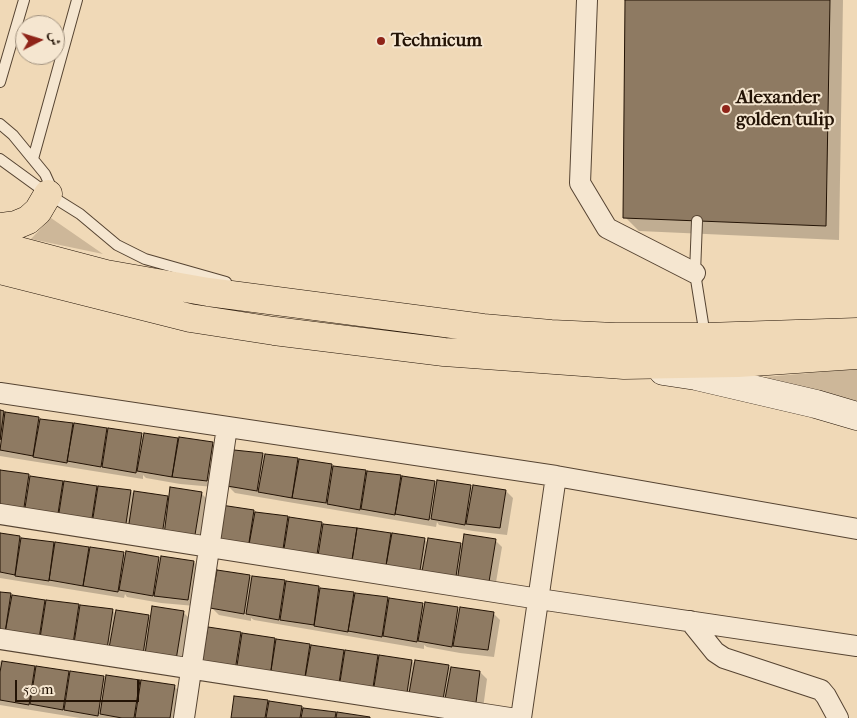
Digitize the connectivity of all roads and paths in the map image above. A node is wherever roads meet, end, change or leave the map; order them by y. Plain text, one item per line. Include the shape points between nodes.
1 (24, 0) edge
2 (77, 0) edge
3 (587, 0) edge
4 (0, 82) edge
5 (0, 124) edge
6 (33, 158) junction
7 (0, 159) edge
8 (48, 194) junction
9 (697, 221) dead end
10 (0, 227) edge
11 (0, 246) edge
12 (0, 270) edge
13 (695, 273) junction
14 (321, 307) junction
15 (857, 332) edge
16 (706, 337) junction
17 (857, 356) edge
18 (624, 365) junction
19 (0, 393) edge
20 (857, 416) edge
21 (227, 428) junction
22 (556, 476) junction
23 (0, 514) edge
24 (857, 528) edge
25 (210, 547) junction
26 (539, 599) junction
27 (690, 621) junction
28 (0, 639) edge
29 (857, 646) edge
30 (192, 670) junction
31 (184, 718) edge
32 (510, 718) edge
33 (521, 718) edge
34 (838, 718) edge

1 - 4 lane
2 - 6 lane
3 - 13 street via 580,183 607,228
5 - 6 lane
6 - 8 lane via 50,185
7 - 8 lane
8 - 10 highway via 28,220
8 - 14 lane via 80,214 117,245 145,259
9 - 13 lane
11 - 14 highway via 106,274
12 - 18 highway via 190,318 274,331 444,352
13 - 16 lane
14 - 16 highway via 542,333
15 - 16 highway
17 - 18 highway
18 - 20 main road via 696,376
19 - 21 street
21 - 22 street
21 - 25 street
22 - 24 street
22 - 26 street
23 - 25 street
25 - 26 street
25 - 30 street
26 - 27 street
26 - 33 street
27 - 29 street
27 - 34 street via 715,652 724,658 821,690
28 - 30 street
30 - 31 street
30 - 32 street

